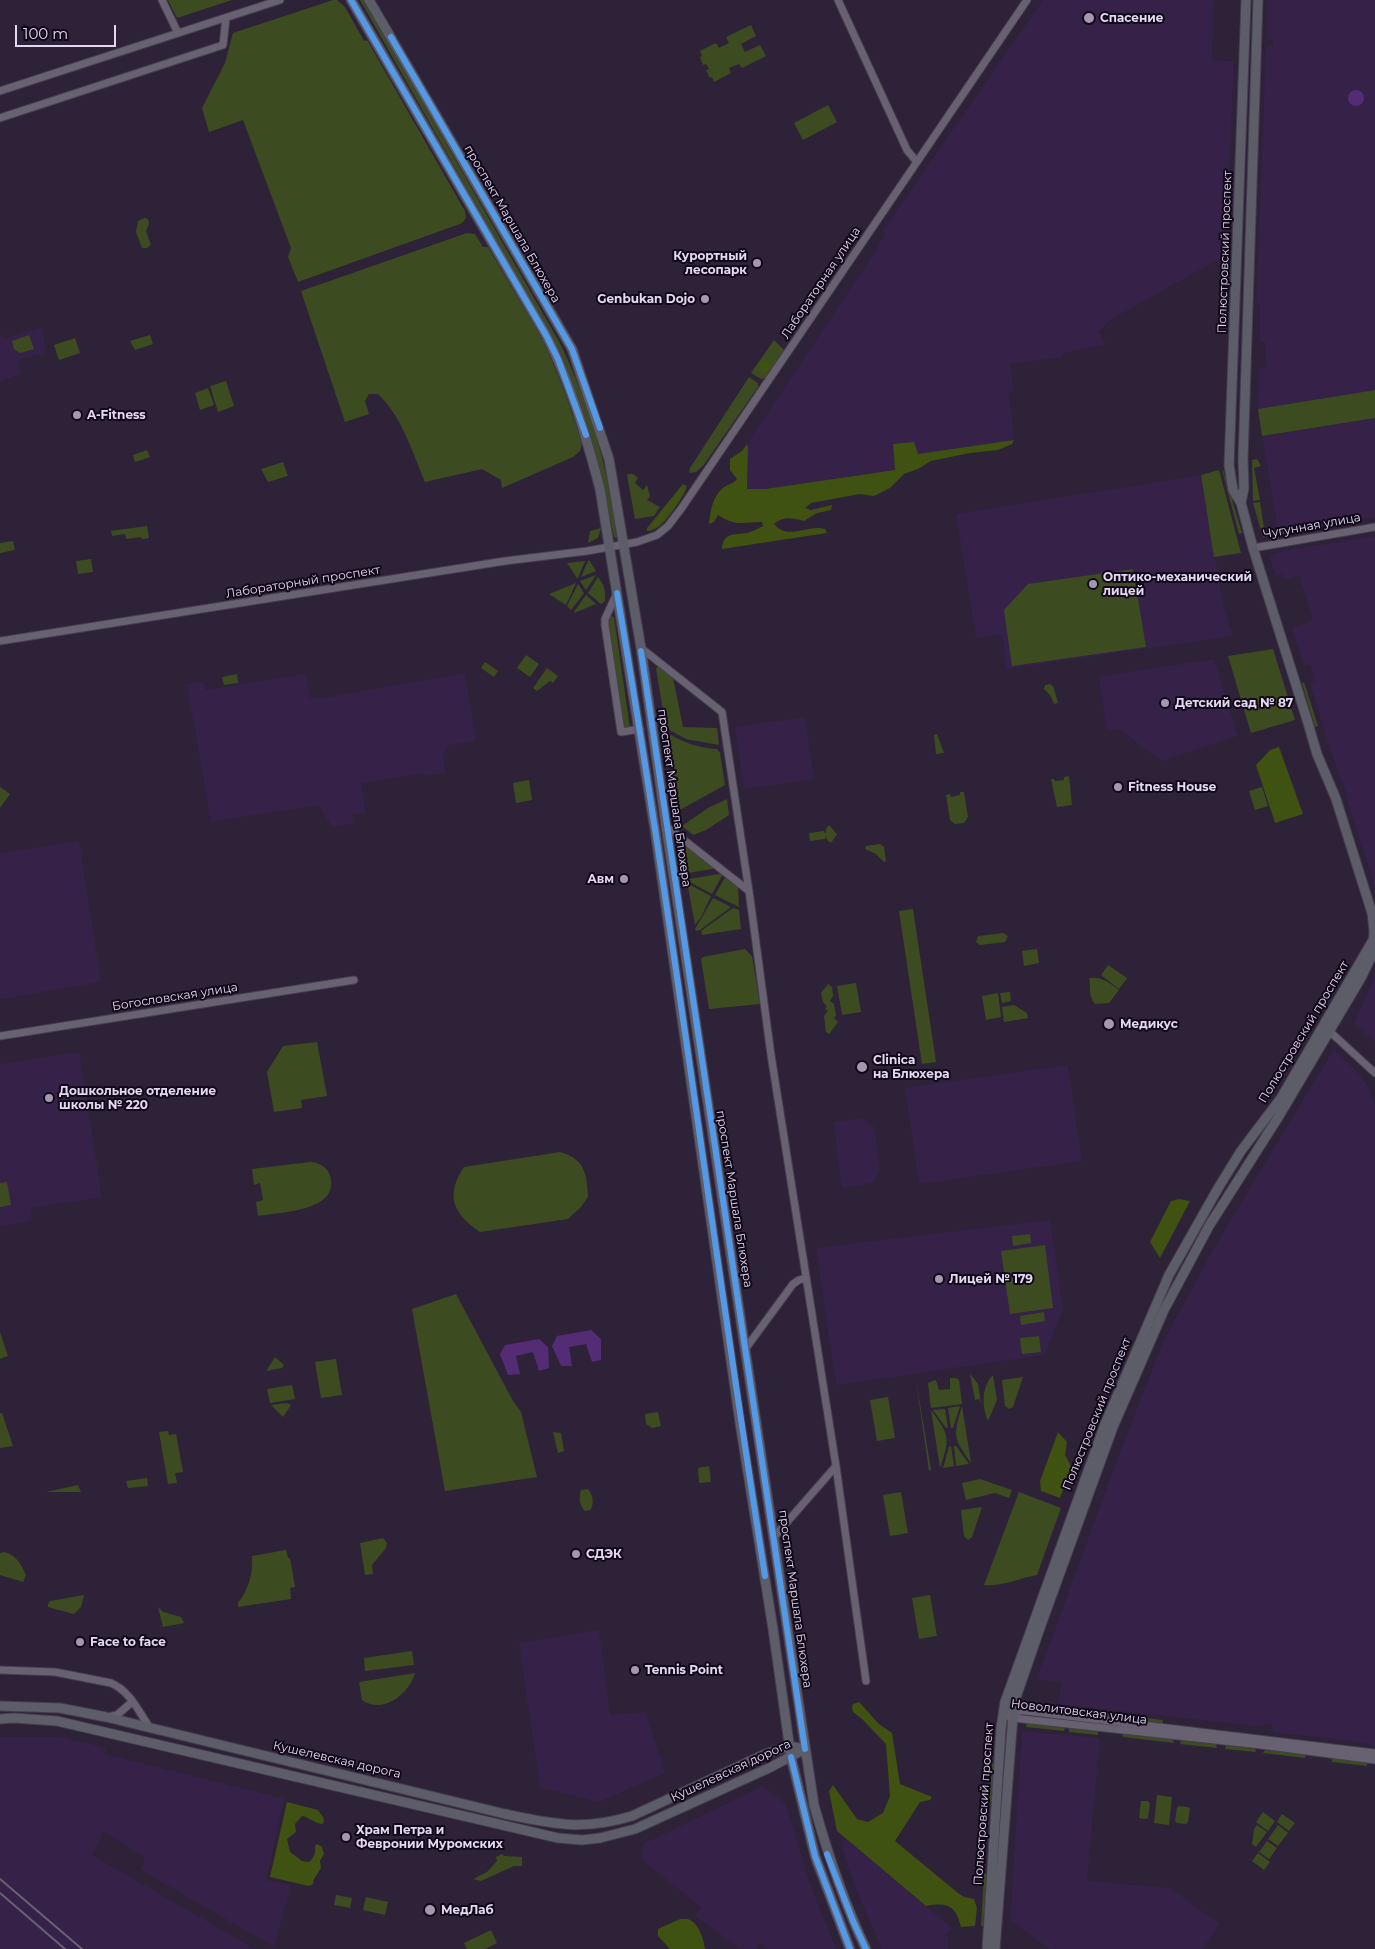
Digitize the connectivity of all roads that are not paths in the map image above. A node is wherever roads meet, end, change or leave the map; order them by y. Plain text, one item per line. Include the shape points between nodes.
1 (162, 0) edge
2 (280, 0) edge
3 (351, 0) edge
4 (369, 0) edge
5 (838, 0) edge
6 (1027, 0) edge
7 (1246, 0) edge
8 (1258, 0) edge
9 (226, 18) junction
10 (178, 34) junction
11 (0, 92) edge
12 (0, 118) edge
13 (917, 162) junction
14 (1236, 317) junction
15 (1247, 317) junction
16 (1241, 503) junction
17 (1375, 527) edge
18 (624, 544) junction
19 (609, 547) junction
20 (1253, 548) junction
21 (617, 593) junction
22 (0, 641) edge
23 (641, 648) junction
24 (652, 724) junction
25 (640, 728) junction
26 (666, 826) junction
27 (749, 890) junction
28 (681, 926) junction
29 (668, 927) junction
30 (354, 980) dead end
31 (1326, 1028) junction
32 (0, 1036) edge
33 (1375, 1073) edge
34 (806, 1278) junction
35 (746, 1348) junction
36 (836, 1466) junction
37 (774, 1537) junction
38 (0, 1670) edge
39 (866, 1681) dead end
40 (132, 1702) junction
41 (0, 1706) edge
42 (1003, 1714) junction
43 (1013, 1714) junction
44 (106, 1717) junction
45 (0, 1719) edge
46 (150, 1728) junction
47 (789, 1746) junction
48 (805, 1749) junction
49 (1375, 1753) edge
50 (791, 1757) junction
51 (1375, 1760) edge
52 (850, 1949) edge
53 (866, 1949) edge
54 (987, 1949) edge
55 (995, 1949) edge

1 - 10 street
2 - 9 street
3 - 19 main road, проспект Маршала Блюхера via 558,359 586,435 600,489
4 - 18 main road, проспект Маршала Блюхера via 572,349 609,459
5 - 13 street via 907,150
6 - 13 street, Лабораторная улица
7 - 14 main road, Полюстровский проспект
8 - 15 main road, Полюстровский проспект
9 - 10 street
9 - 12 street via 223,45
10 - 11 street
13 - 18 street, Лабораторная улица via 677,515 657,535
14 - 15 main road
14 - 16 main road, Полюстровский проспект via 1229,465 1233,490
15 - 16 main road, Полюстровский проспект via 1244,488
16 - 20 main road, Полюстровский проспект
17 - 20 street, Чугунная улица
18 - 19 street, Лабораторная улица
18 - 23 main road, проспект Маршала Блюхера
19 - 21 main road, проспект Маршала Блюхера
19 - 22 street, Лабораторный проспект
20 - 31 main road, Полюстровский проспект via 1317,754 1336,799 1372,913 1373,940
21 - 25 main road, проспект Маршала Блюхера
21 - 25 street via 605,625 621,732
23 - 24 main road, проспект Маршала Блюхера
23 - 27 street via 722,712
24 - 25 main road via 643,722
24 - 26 main road, проспект Маршала Блюхера
25 - 29 main road, проспект Маршала Блюхера
26 - 27 street
26 - 28 main road, проспект Маршала Блюхера
27 - 34 street
28 - 29 main road via 673,930
28 - 35 main road, проспект Маршала Блюхера
29 - 47 main road, проспект Маршала Блюхера
30 - 32 street, Богословская улица
31 - 33 street
31 - 42 main road, Полюстровский проспект via 1276,1105 1241,1151 1169,1275 1105,1424 1008,1691
31 - 43 main road, Полюстровский проспект via 1209,1226 1164,1310 1113,1427 1016,1694
34 - 35 street via 793,1284
34 - 36 street
35 - 37 main road, проспект Маршала Блюхера
36 - 37 street
36 - 39 street
37 - 48 main road, проспект Маршала Блюхера
38 - 40 street via 55,1672 111,1683 127,1693
40 - 44 street via 117,1715
40 - 46 street
41 - 44 main road, Кушелевская дорога via 60,1708
42 - 43 street, Новолитовская улица
42 - 54 main road, Полюстровский проспект
43 - 49 street, Новолитовская улица
43 - 51 street, Новолитовская улица
43 - 55 main road, Полюстровский проспект
44 - 46 main road, Кушелевская дорога
45 - 50 main road, Кушелевская дорога via 66,1723 558,1838 582,1840 635,1830
46 - 47 main road, Кушелевская дорога via 545,1823 582,1826 632,1816
47 - 48 main road, Кушелевская дорога
47 - 50 main road, проспект Маршала Блюхера
48 - 50 main road, Кушелевская дорога
48 - 53 main road, проспект Маршала Блюхера via 814,1806 827,1854
50 - 52 main road, проспект Маршала Блюхера via 814,1856

